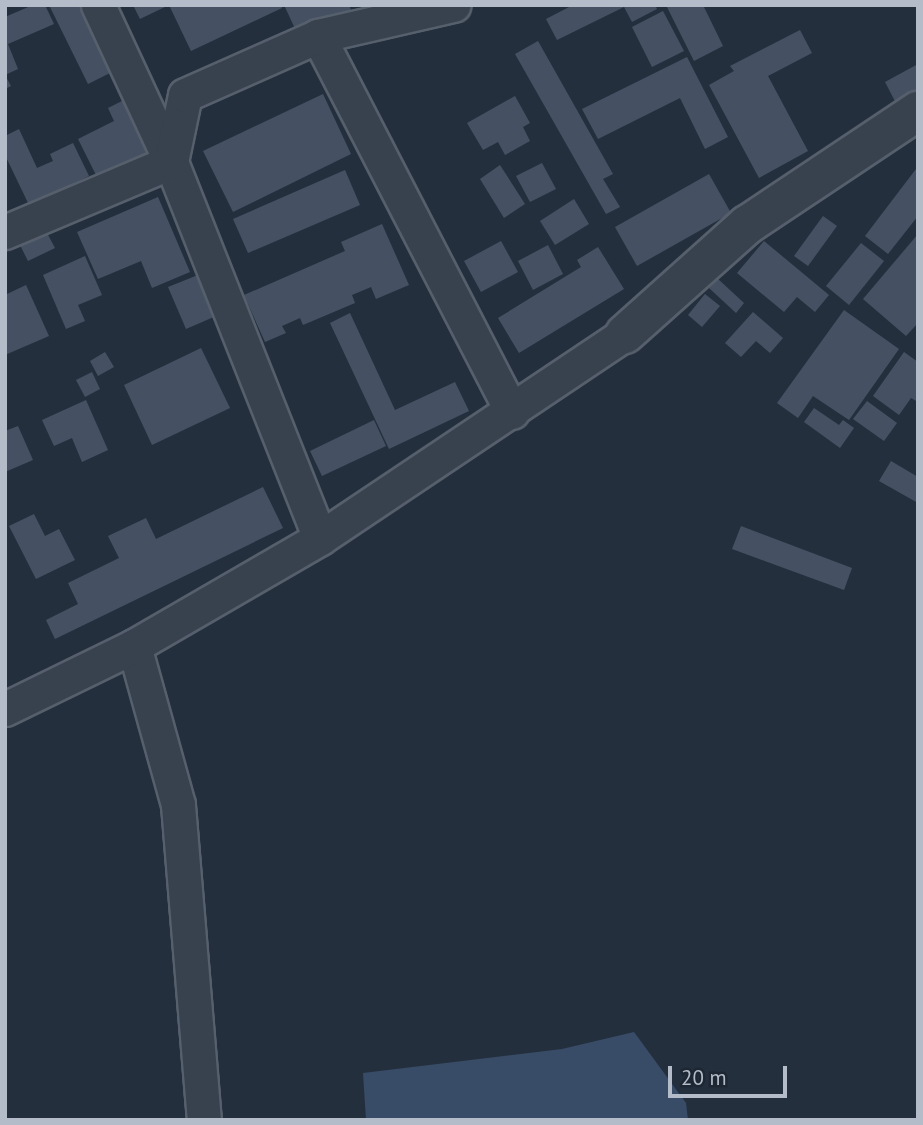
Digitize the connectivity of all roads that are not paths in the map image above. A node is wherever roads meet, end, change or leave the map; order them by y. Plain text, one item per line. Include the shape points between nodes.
1 (98, 5) edge
2 (452, 6) edge
3 (318, 36) junction
4 (918, 111) edge
5 (171, 162) junction
6 (5, 232) edge
7 (625, 334) joint
8 (512, 411) junction
9 (320, 538) junction
10 (134, 646) junction
11 (5, 709) edge
12 (204, 1120) edge

1 - 5 street
2 - 3 street
3 - 5 street via 185,95
3 - 8 street
4 - 7 street via 747,225
5 - 6 street
5 - 9 street
7 - 8 street
8 - 9 street
9 - 10 street
10 - 11 street
10 - 12 street via 178,805

